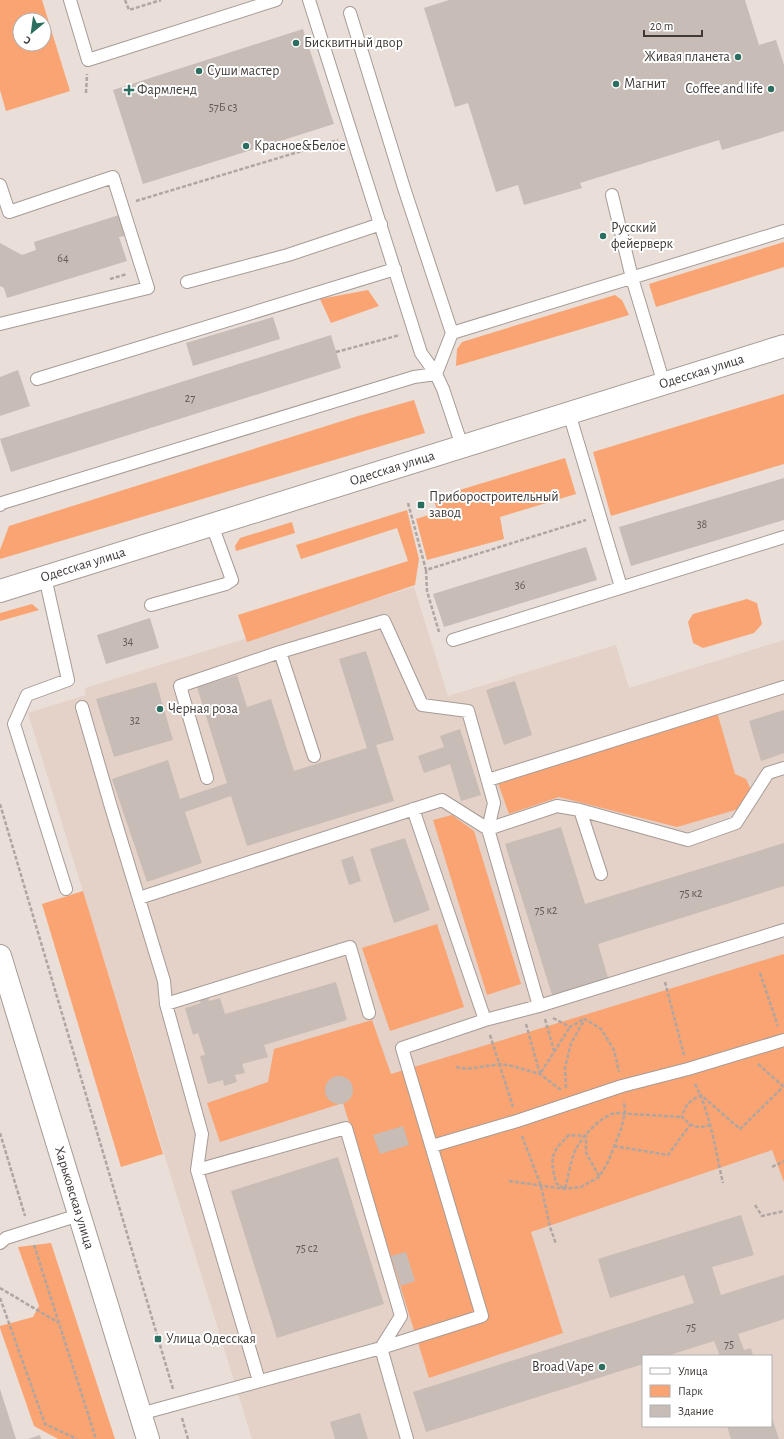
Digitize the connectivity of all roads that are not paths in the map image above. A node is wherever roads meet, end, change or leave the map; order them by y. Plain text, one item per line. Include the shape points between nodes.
1 (70, 0) edge
2 (276, 0) edge
3 (309, 0) edge
4 (350, 13) dead end
5 (0, 185) edge
6 (612, 195) dead end
7 (380, 224) junction
8 (784, 231) edge
9 (395, 268) junction
10 (632, 278) junction
11 (187, 282) dead end
12 (0, 324) edge
13 (452, 333) junction
14 (784, 346) edge
15 (436, 374) junction
16 (37, 379) dead end
17 (664, 384) junction
18 (569, 413) junction
19 (462, 446) junction
20 (0, 502) edge
21 (212, 525) junction
22 (784, 537) edge
23 (45, 577) junction
24 (621, 587) junction
25 (0, 591) edge
26 (151, 605) dead end
27 (453, 640) road end
28 (280, 652) junction
29 (784, 687) edge
30 (82, 707) dead end
31 (314, 756) dead end
32 (784, 768) edge
33 (208, 778) dead end
34 (488, 780) junction
35 (413, 809) junction
36 (580, 810) junction
37 (488, 829) junction
38 (601, 874) dead end
39 (66, 889) dead end
40 (139, 898) junction
41 (784, 930) edge
42 (0, 956) edge
43 (166, 1004) junction
44 (540, 1006) junction
45 (369, 1013) dead end
46 (485, 1020) junction
47 (784, 1041) edge
48 (432, 1146) junction
49 (197, 1170) junction
50 (79, 1215) junction
51 (0, 1243) edge
52 (381, 1348) junction
53 (259, 1381) junction
54 (140, 1414) junction
55 (148, 1439) edge
56 (407, 1439) edge

1 - 2 lane via 88,60
3 - 7 lane
4 - 13 lane
5 - 12 lane via 10,212 113,177 148,288
6 - 10 lane
7 - 9 lane
7 - 11 lane via 288,255
8 - 10 lane
9 - 15 lane via 421,353
9 - 16 lane
10 - 13 lane
10 - 17 lane
13 - 15 lane
14 - 17 street, Одесская улица
15 - 19 lane
15 - 20 lane via 414,377
17 - 18 street, Одесская улица
18 - 19 street, Одесская улица
18 - 24 lane
19 - 21 street, Одесская улица
21 - 23 street, Одесская улица
21 - 26 lane via 232,580 226,584
22 - 24 lane
23 - 25 street, Одесская улица
23 - 39 lane via 68,680 27,695 14,724
24 - 27 lane
28 - 31 lane
28 - 33 lane via 180,686
28 - 34 lane via 384,621 422,705 468,711
29 - 34 lane
30 - 40 lane
32 - 36 lane via 768,773 736,823 688,840
34 - 37 lane via 494,803
35 - 37 lane via 442,800
35 - 40 lane
35 - 46 lane
36 - 37 lane via 557,806
36 - 38 lane
37 - 44 lane
40 - 43 lane via 164,981
41 - 44 lane
42 - 50 street, Харьковская улица
43 - 45 lane via 350,947
43 - 49 lane via 202,1134
44 - 46 lane
46 - 48 lane via 402,1048
47 - 48 lane via 622,1086
48 - 52 lane via 482,1316
49 - 52 lane via 346,1128 401,1316
49 - 53 lane
50 - 51 lane via 6,1238
50 - 54 street, Харьковская улица
52 - 53 lane
52 - 56 lane
53 - 54 lane
54 - 55 street, Харьковская улица

